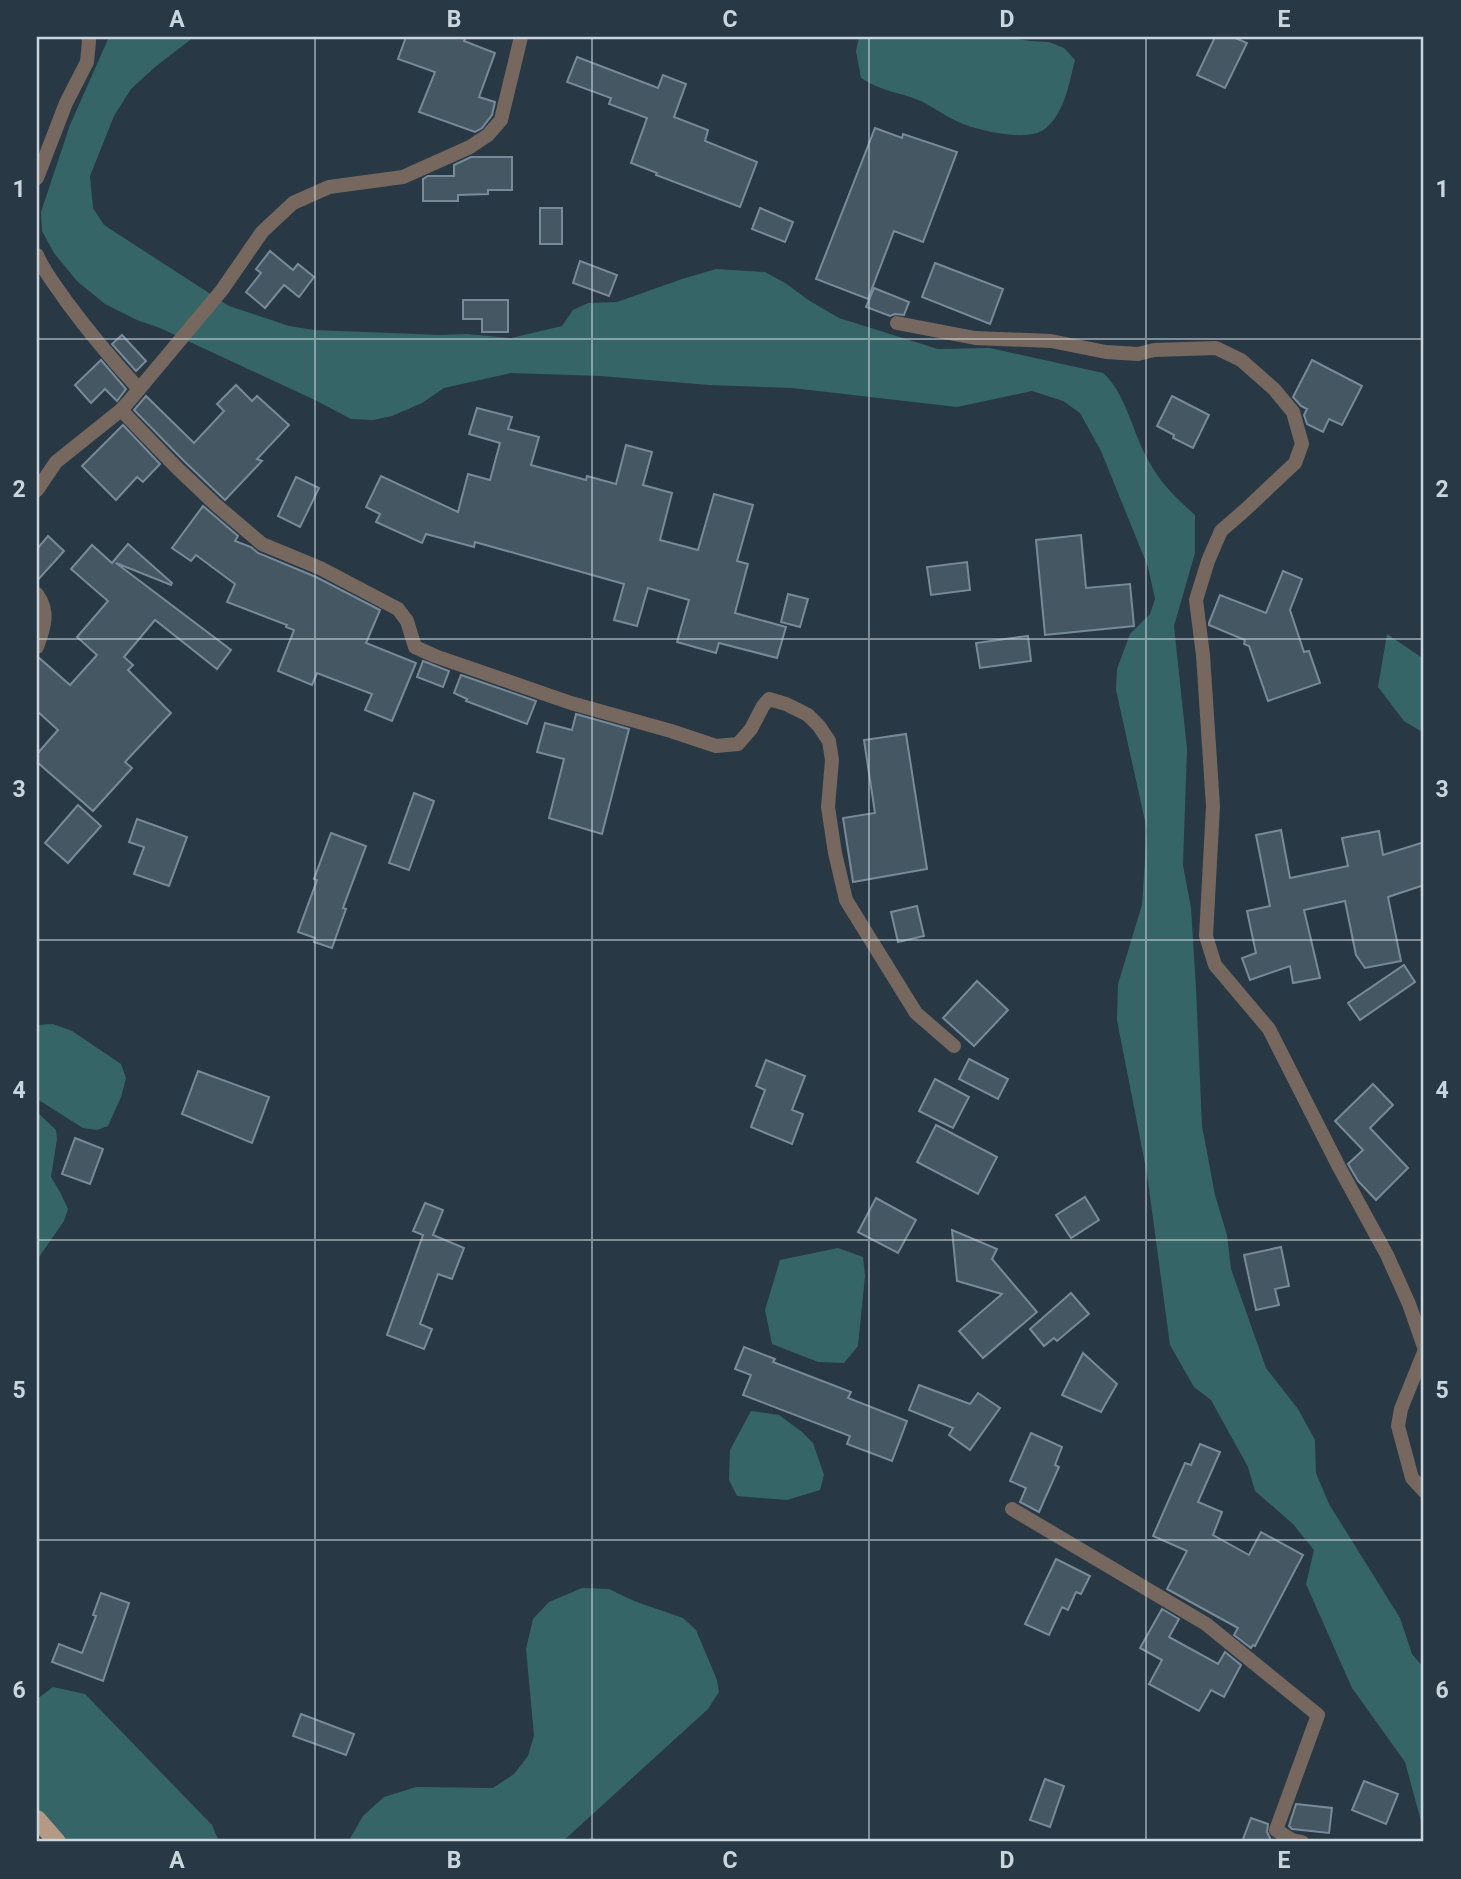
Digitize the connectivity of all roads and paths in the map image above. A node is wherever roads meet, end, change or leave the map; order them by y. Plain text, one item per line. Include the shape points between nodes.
1 (88, 37) edge
2 (520, 37) edge
3 (37, 178) edge
4 (37, 255) edge
5 (897, 323) dead end
6 (139, 389) junction
7 (121, 410) junction
8 (37, 490) edge
9 (37, 594) edge
10 (37, 647) edge
11 (954, 1046) dead end
12 (1424, 1350) edge
13 (1424, 1491) edge
14 (1012, 1509) dead end
15 (37, 1819) edge
16 (57, 1842) edge
17 (1302, 1842) edge

1 - 3 street via 87,62
2 - 6 street via 501,120 488,135 404,177 329,187 293,204 262,232 222,290
4 - 6 street via 80,320
5 - 12 street via 975,338 1051,341 1106,352 1216,348 1241,360 1293,412 1302,444 1295,463 1221,531 1196,600 1213,806 1206,936 1214,965 1269,1029 1387,1255
6 - 7 street
7 - 8 street via 55,462
7 - 11 street via 262,544 398,609 415,647 435,656 716,746 738,744 769,699 808,716 829,741 828,807 846,901 916,1013
9 - 10 street via 45,624
12 - 13 street via 1398,1426 1412,1478
14 - 17 street via 1206,1624 1318,1715 1276,1829
15 - 16 main road

